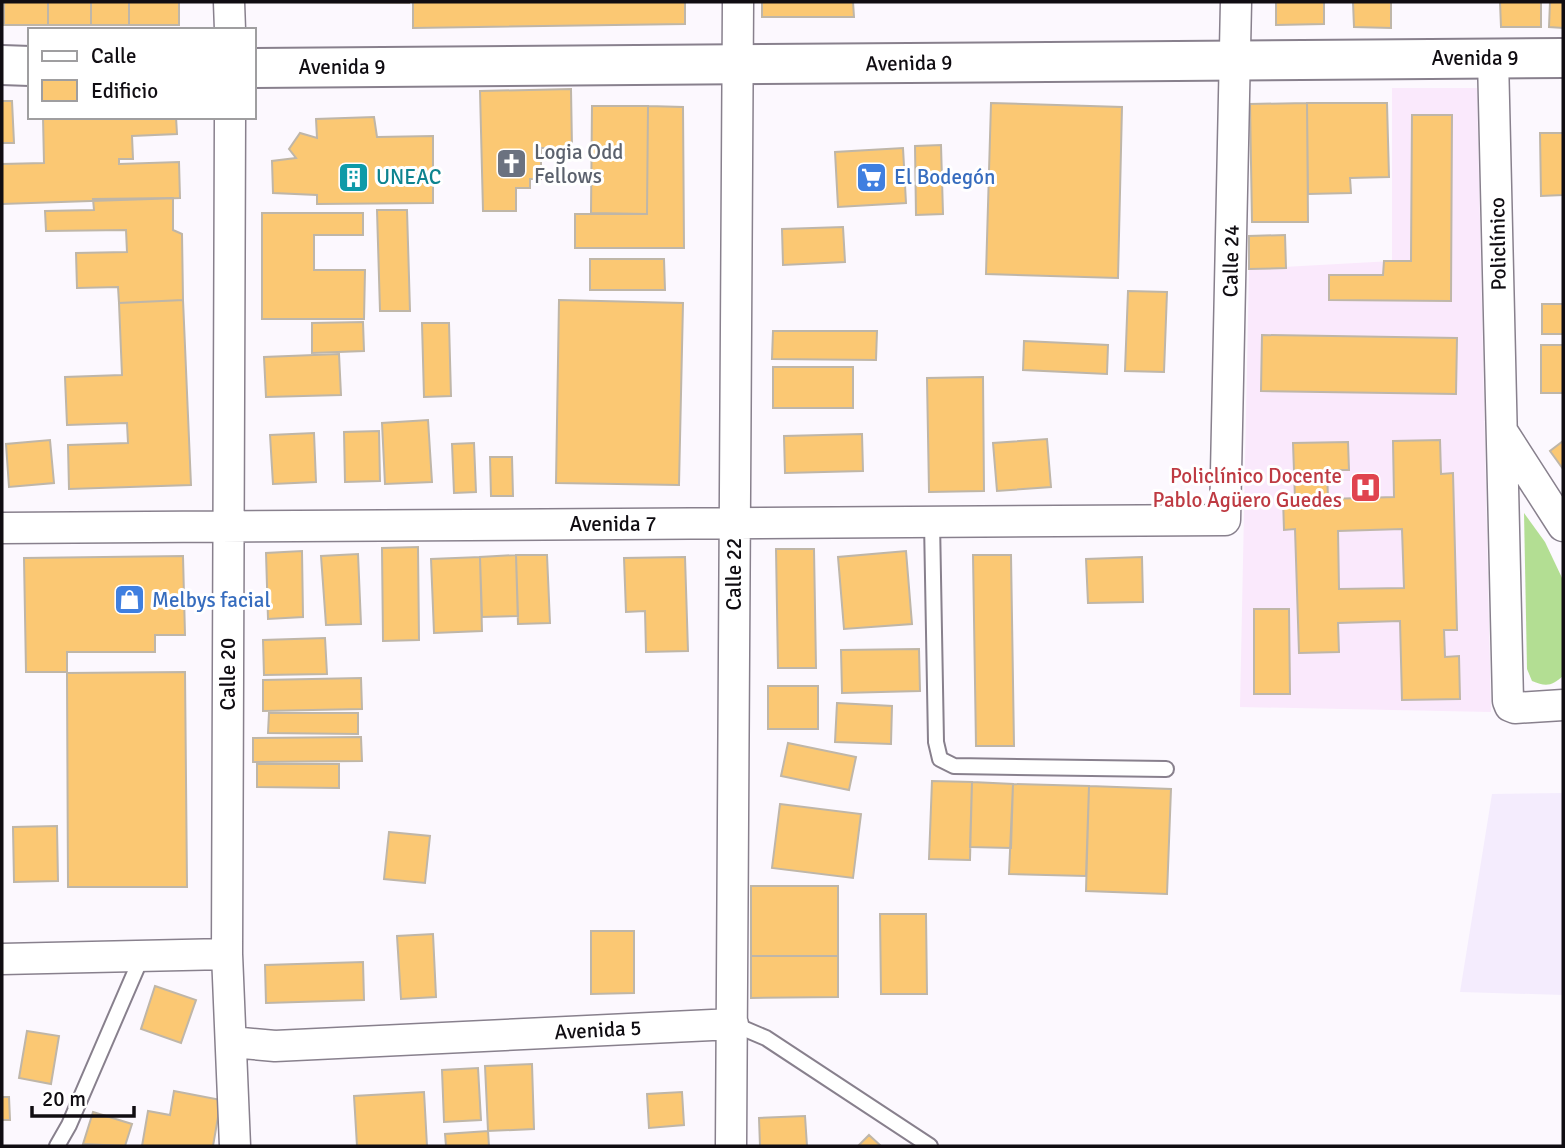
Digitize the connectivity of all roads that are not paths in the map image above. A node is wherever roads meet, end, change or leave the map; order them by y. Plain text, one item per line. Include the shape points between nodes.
1 (229, 2) edge
2 (738, 2) edge
3 (1236, 2) edge
4 (230, 28) edge
5 (1493, 58) junction
6 (1563, 58) edge
7 (1235, 60) junction
8 (2, 65) edge
9 (738, 65) junction
10 (28, 66) edge
11 (256, 68) edge
12 (230, 119) edge
13 (1502, 431) junction
14 (1225, 520) joint
15 (932, 522) junction
16 (734, 524) junction
17 (1563, 526) edge
18 (229, 527) junction
19 (2, 528) edge
20 (1563, 705) edge
21 (1166, 769) dead end
22 (227, 954) junction
23 (142, 956) junction
24 (2, 959) edge
25 (733, 1024) junction
26 (231, 1042) junction
27 (57, 1146) edge
28 (235, 1146) edge
29 (731, 1146) edge
30 (930, 1146) edge

1 - 4 street
2 - 9 street, Calle 22
3 - 7 street, Calle 24
5 - 6 main road, Avenida 9
5 - 7 main road, Avenida 9
5 - 13 street, Policlínico
7 - 9 main road, Avenida 9
7 - 14 street, Calle 24
8 - 10 main road
9 - 11 main road, Avenida 9
9 - 16 street, Calle 22
12 - 18 street, Calle 20
13 - 17 street
13 - 20 street, Policlínico via 1508,701 1515,708
14 - 15 street, Avenida 7
15 - 16 street, Avenida 7
15 - 21 lane via 940,759 954,766
16 - 18 street, Avenida 7
16 - 25 street, Calle 22
18 - 19 street, Avenida 7
18 - 22 street, Calle 20
22 - 23 street
22 - 26 street, Calle 20
23 - 24 street
23 - 27 lane
25 - 26 street, Avenida 5 via 275,1046
25 - 29 street, Calle 22
25 - 30 lane, Avenida 5 via 766,1038
26 - 28 street, Calle 20

